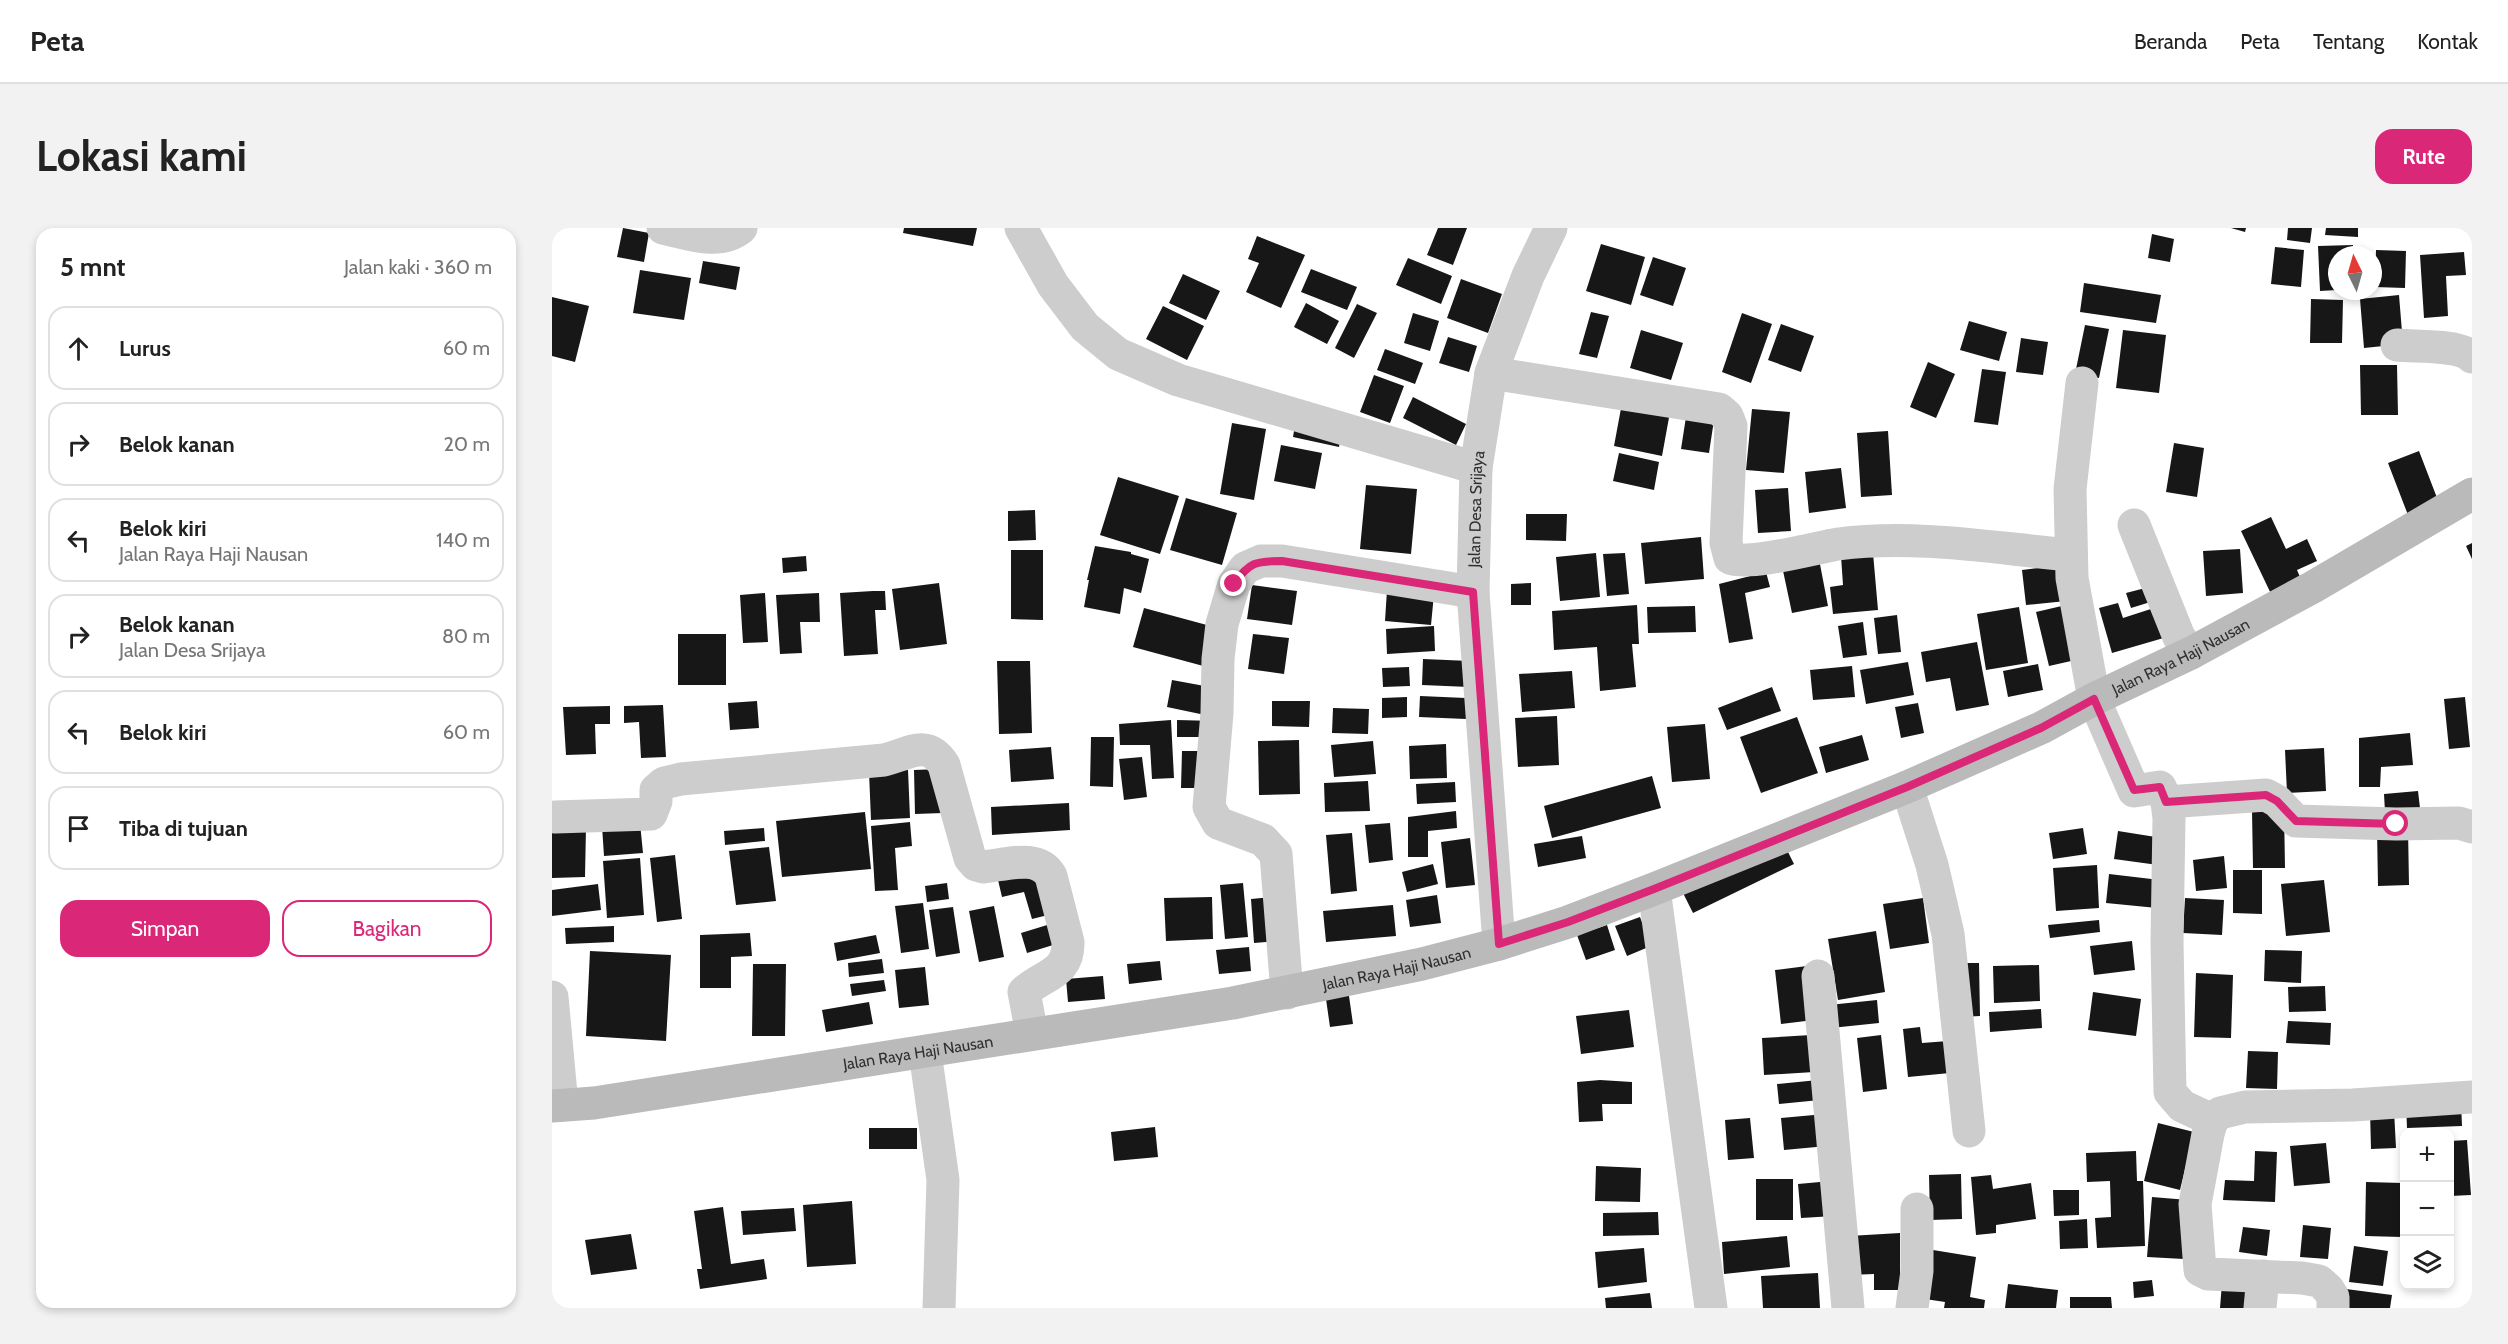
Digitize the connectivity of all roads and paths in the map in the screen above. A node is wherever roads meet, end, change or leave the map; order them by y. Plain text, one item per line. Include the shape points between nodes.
1 (663, 228) edge
2 (741, 228) edge
3 (1020, 228) edge
4 (1551, 228) edge
5 (2397, 345) dead end
6 (2472, 357) edge
7 (1491, 373) junction
8 (2082, 383) dead end
9 (1476, 468) junction
10 (2472, 494) edge
11 (2134, 525) dead end
12 (2071, 555) junction
13 (1473, 592) junction
14 (2192, 653) junction
15 (2094, 699) junction
16 (1907, 787) junction
17 (2166, 802) junction
18 (555, 817) dead end
19 (2472, 826) edge
20 (1654, 889) junction
21 (1499, 944) junction
22 (1818, 976) dead end
23 (1287, 993) junction
24 (552, 997) edge
25 (1032, 1034) junction
26 (925, 1052) junction
27 (2472, 1096) edge
28 (557, 1106) edge
29 (2212, 1120) junction
30 (1969, 1131) dead end
31 (1917, 1209) dead end
32 (2262, 1292) edge
33 (939, 1308) edge
34 (1711, 1308) edge
35 (1848, 1308) edge
36 (1912, 1308) edge
37 (2333, 1308) edge

1 - 2 street via 718,238
3 - 9 street via 1053,285 1084,327 1118,354 1178,380
4 - 7 street, Jalan Desa Srijaya
5 - 6 street via 2454,349
7 - 9 street, Jalan Desa Srijaya
7 - 12 street via 1723,412 1731,426 1726,543 1734,560 1838,544 1908,540
8 - 12 street via 2070,489
9 - 13 street, Jalan Desa Srijaya
10 - 14 street, Jalan Raya Haji Nausan
11 - 14 street via 2179,637
12 - 15 street via 2079,628
13 - 21 street, Jalan Desa Srijaya
13 - 23 street via 1282,561 1261,561 1245,568 1234,584 1222,624 1218,659 1209,807 1218,823 1263,840 1276,854
14 - 15 street, Jalan Raya Haji Nausan
15 - 16 street, Jalan Raya Haji Nausan via 2041,728
15 - 17 street via 2134,790 2160,787
16 - 20 street, Jalan Raya Haji Nausan
16 - 30 street via 1932,865 1948,934
17 - 19 street via 2266,795 2296,821 2459,822
17 - 29 street via 2170,1092 2182,1106
18 - 25 street via 651,814 656,790 664,783 681,779 884,760 912,751 937,754 944,765 967,852 976,865 1033,862 1046,867 1051,876 1068,952 1066,962 1024,992
20 - 21 street, Jalan Raya Haji Nausan
20 - 34 street
21 - 23 street, Jalan Raya Haji Nausan
22 - 35 street
23 - 25 street, Jalan Raya Haji Nausan
24 - 28 street
25 - 26 street, Jalan Raya Haji Nausan
26 - 28 street, Jalan Raya Haji Nausan via 594,1104
26 - 33 street via 943,1180
27 - 29 street via 2353,1105 2245,1107 2220,1113
29 - 32 street via 2195,1204 2200,1270
31 - 36 street via 1917,1271
32 - 37 street via 2319,1281 2333,1297

